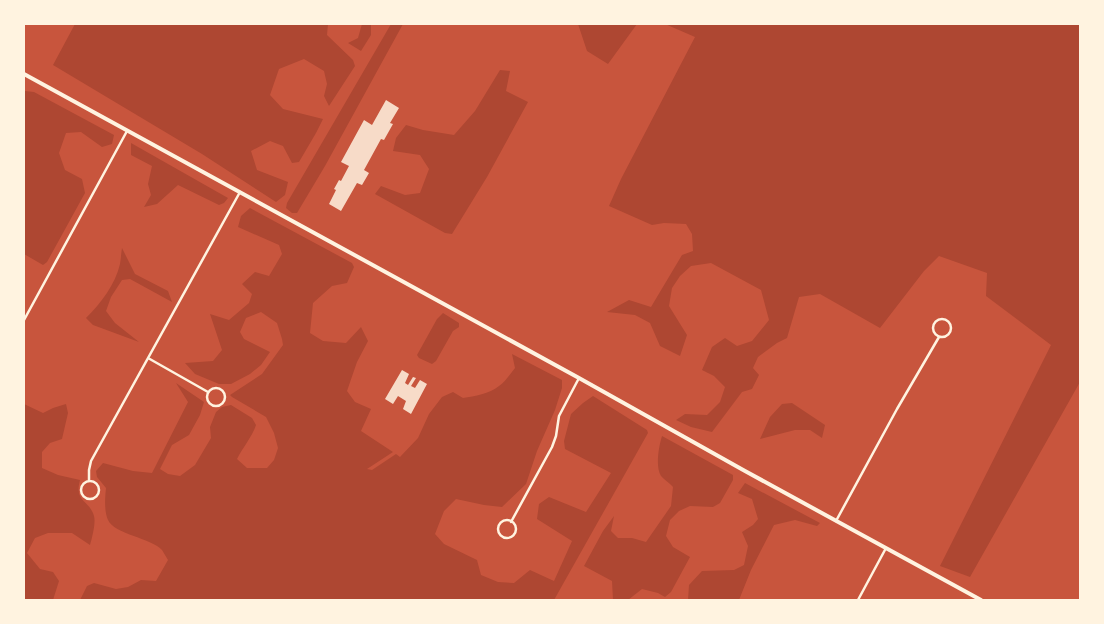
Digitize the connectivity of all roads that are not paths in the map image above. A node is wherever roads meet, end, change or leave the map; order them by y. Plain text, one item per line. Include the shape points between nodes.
1 (24, 74) edge
2 (127, 131) junction
3 (240, 192) junction
4 (24, 320) edge
5 (939, 337) junction
6 (148, 358) junction
7 (580, 378) junction
8 (208, 392) junction
9 (89, 481) junction
10 (836, 521) junction
11 (511, 522) junction
12 (886, 548) junction
13 (858, 600) edge
14 (981, 600) edge

1 - 2 street
2 - 3 street
2 - 4 street
3 - 6 street
3 - 7 street
5 - 5 street via 950,332 950,324 945,320 934,324 934,333
5 - 10 street
6 - 8 street
6 - 9 street via 92,461
7 - 10 street
7 - 11 street via 559,416 552,447
8 - 8 street via 210,403 216,406 224,401 225,396 220,389 212,388
9 - 9 street via 81,490 85,498 91,499 100,489
10 - 12 street
11 - 11 street via 503,522 499,526 498,532 502,536 510,538 514,534 515,526
12 - 13 street
12 - 14 street

